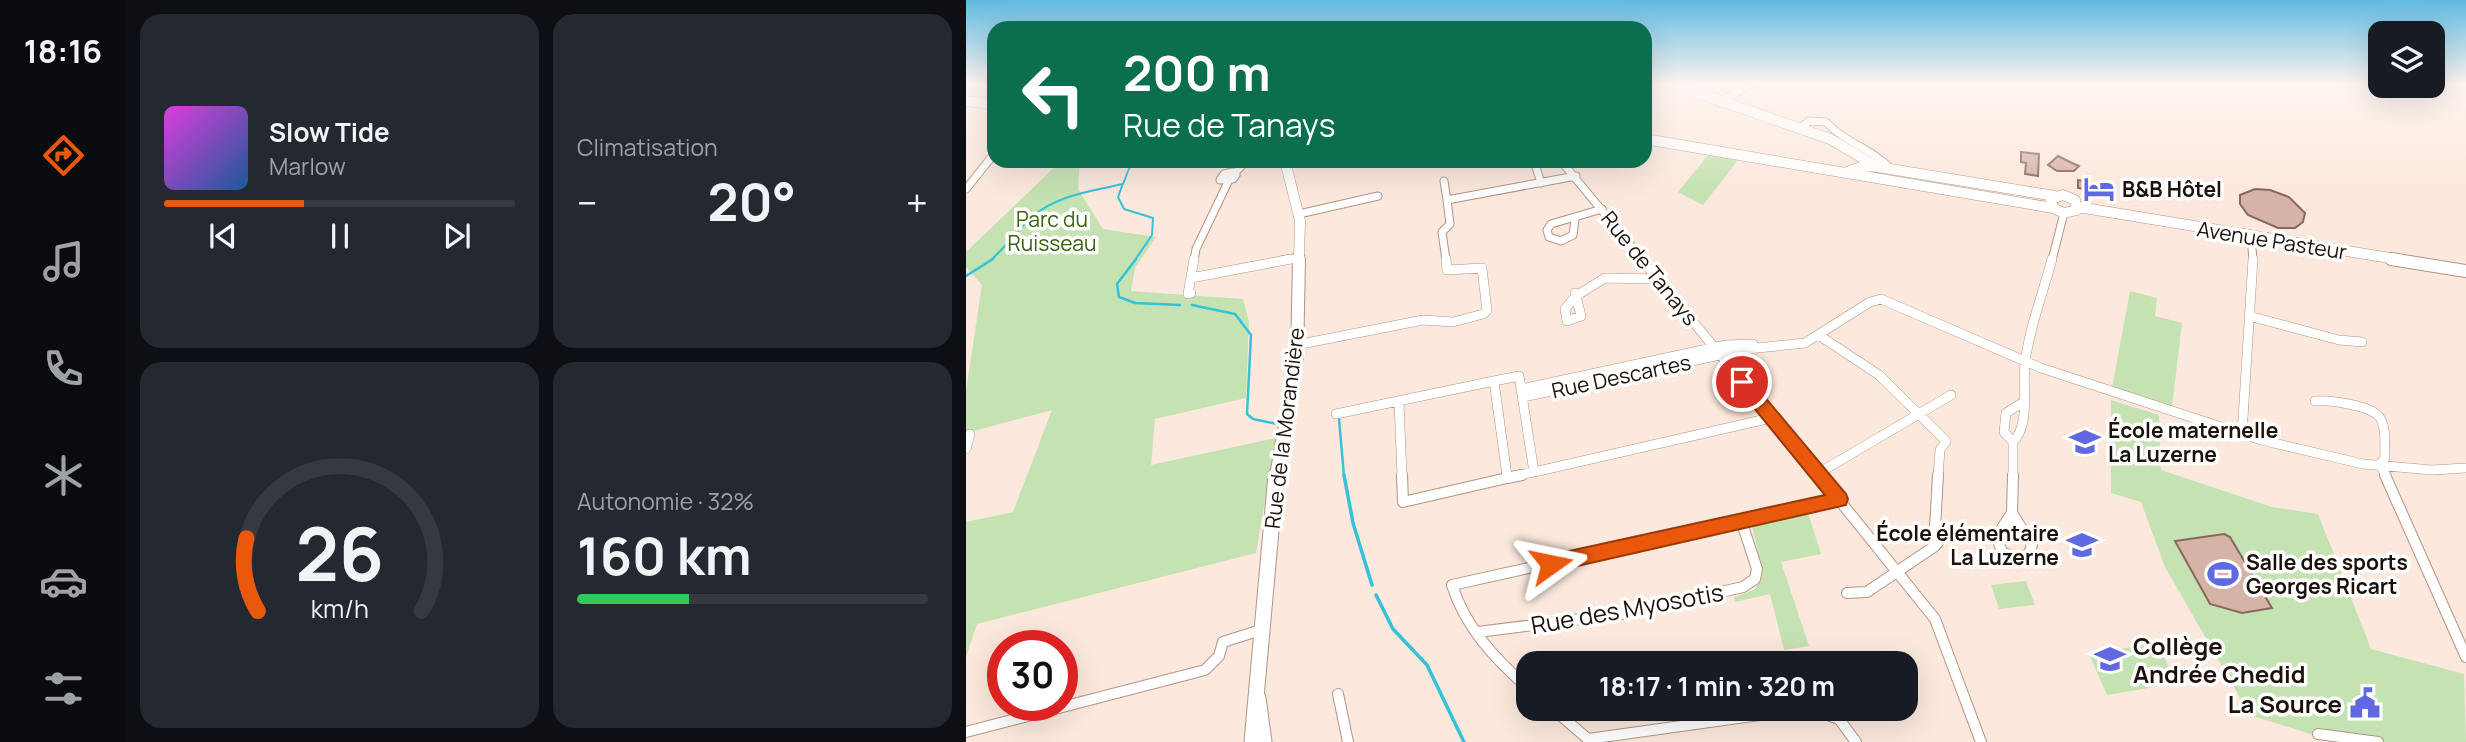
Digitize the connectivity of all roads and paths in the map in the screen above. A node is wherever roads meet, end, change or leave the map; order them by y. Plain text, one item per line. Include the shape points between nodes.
1 (1777, 120) edge
2 (1802, 127) junction
3 (1652, 140) edge
4 (1861, 155) junction
5 (987, 163) edge
6 (1859, 167) junction
7 (1878, 167) junction
8 (1240, 168) edge
9 (1287, 168) edge
10 (1536, 168) edge
11 (1568, 168) edge
12 (1892, 170) junction
13 (1847, 172) junction
14 (1576, 176) junction
15 (1881, 179) junction
16 (1444, 181) dead end
17 (1541, 183) junction
18 (966, 189) edge
19 (1378, 196) dead end
20 (2055, 196) junction
21 (1447, 200) junction
22 (2078, 207) junction
23 (2053, 208) junction
24 (1602, 209) junction
25 (2064, 213) junction
26 (1299, 214) junction
27 (1575, 219) dead end
28 (2251, 237) junction
29 (1300, 257) junction
30 (2466, 271) edge
31 (1191, 278) junction
32 (1657, 279) junction
33 (1191, 293) dead end
34 (1575, 293) dead end
35 (2249, 316) junction
36 (1820, 336) junction
37 (2362, 342) dead end
38 (1296, 345) junction
39 (1717, 351) junction
40 (2025, 363) junction
41 (1494, 381) junction
42 (1522, 393) junction
43 (1951, 395) dead end
44 (1399, 401) junction
45 (2315, 401) dead end
46 (2022, 402) junction
47 (1920, 413) junction
48 (1336, 414) dead end
49 (1771, 418) junction
50 (970, 434) dead end
51 (2242, 434) junction
52 (2013, 442) junction
53 (966, 449) edge
54 (2380, 464) junction
55 (2466, 468) edge
56 (1534, 472) junction
57 (1817, 474) junction
58 (1507, 478) junction
59 (1839, 499) junction
60 (2012, 513) dead end
61 (1741, 520) junction
62 (1899, 570) junction
63 (1847, 593) dead end
64 (1264, 629) junction
65 (1478, 632) junction
66 (2466, 657) edge
67 (1516, 678) edge
68 (1338, 694) dead end
69 (1258, 696) junction
70 (1567, 721) edge
71 (1733, 721) edge
72 (1840, 721) edge
73 (966, 732) edge
74 (2318, 734) dead end
75 (1627, 739) edge
76 (1252, 742) edge
77 (1264, 742) edge
78 (1348, 742) edge
79 (1856, 742) edge
80 (1981, 742) edge
81 (2378, 742) edge

1 - 2 main road
2 - 4 main road
2 - 12 street via 1809,121 1826,122 1835,132 1878,155
3 - 13 main road
4 - 6 main road
4 - 7 main road
5 - 18 street
6 - 7 main road, Avenue Pasteur
6 - 13 main road, Avenue Pasteur
7 - 12 main road, Avenue Pasteur
8 - 31 street via 1220,177 1228,181 1196,249
9 - 26 main road, Rue de la Morandière
10 - 17 street
11 - 14 street, Rue de Tanays
12 - 15 street via 1893,177
12 - 20 main road, Avenue Pasteur
13 - 15 main road
14 - 17 street
14 - 24 street, Rue de Tanays
15 - 23 main road
16 - 21 street
17 - 21 street
19 - 26 street
20 - 22 main road, Avenue Pasteur via 2071,198
20 - 23 main road via 2050,201
21 - 38 street via 1450,224 1442,232 1447,270 1482,268 1487,311 1453,322 1423,320
22 - 25 main road
22 - 28 main road, Avenue Pasteur
23 - 25 main road
24 - 27 street
24 - 32 street, Rue de Tanays
25 - 40 street
26 - 29 main road, Rue de la Morandière
28 - 30 main road, Avenue Pasteur
28 - 35 street
29 - 31 street
29 - 38 main road, Rue de la Morandière
31 - 33 street
32 - 34 street via 1614,274
32 - 39 street, Rue de Tanays
35 - 37 street
35 - 51 street
36 - 39 street, Rue Descartes via 1805,343
36 - 40 street, Rue Descartes via 1881,299
36 - 47 street via 1879,375
38 - 64 main road, Rue de la Morandière via 1276,472
39 - 42 street, Rue Descartes
39 - 49 street, Rue de Tanays
40 - 46 street
40 - 51 street
41 - 42 street via 1519,376
41 - 44 street
41 - 58 street
42 - 56 street
43 - 47 street
44 - 48 street
44 - 58 street via 1403,502
45 - 54 street via 2374,412 2380,418 2385,458
46 - 52 street via 2018,437
46 - 52 street via 2006,413 2004,432
47 - 57 street
47 - 62 street via 1946,441 1940,450 1936,527 1942,536 1935,546
49 - 56 street
49 - 57 street, Rue de Tanays
50 - 53 street
51 - 54 street via 2312,454
52 - 60 street
54 - 55 street via 2432,471
54 - 66 street
56 - 58 street
57 - 59 street, Rue de Tanays
59 - 61 street
59 - 62 street, Rue de Tanays
61 - 65 street, Rue des Myosotis via 1757,569 1755,579 1743,587 1628,613
61 - 65 street via 1452,585 1455,601
62 - 63 street via 1867,592
62 - 80 street, Rue de Tanays via 1936,619
64 - 69 main road, Rue de la Morandière
64 - 73 street via 1223,642 1219,656 1205,670
65 - 67 street via 1500,665
68 - 78 street
69 - 76 main road, Rue de la Morandière via 1253,707
69 - 77 main road, Rue de la Morandière
70 - 75 street via 1588,739
71 - 75 street
72 - 79 street
74 - 81 street

